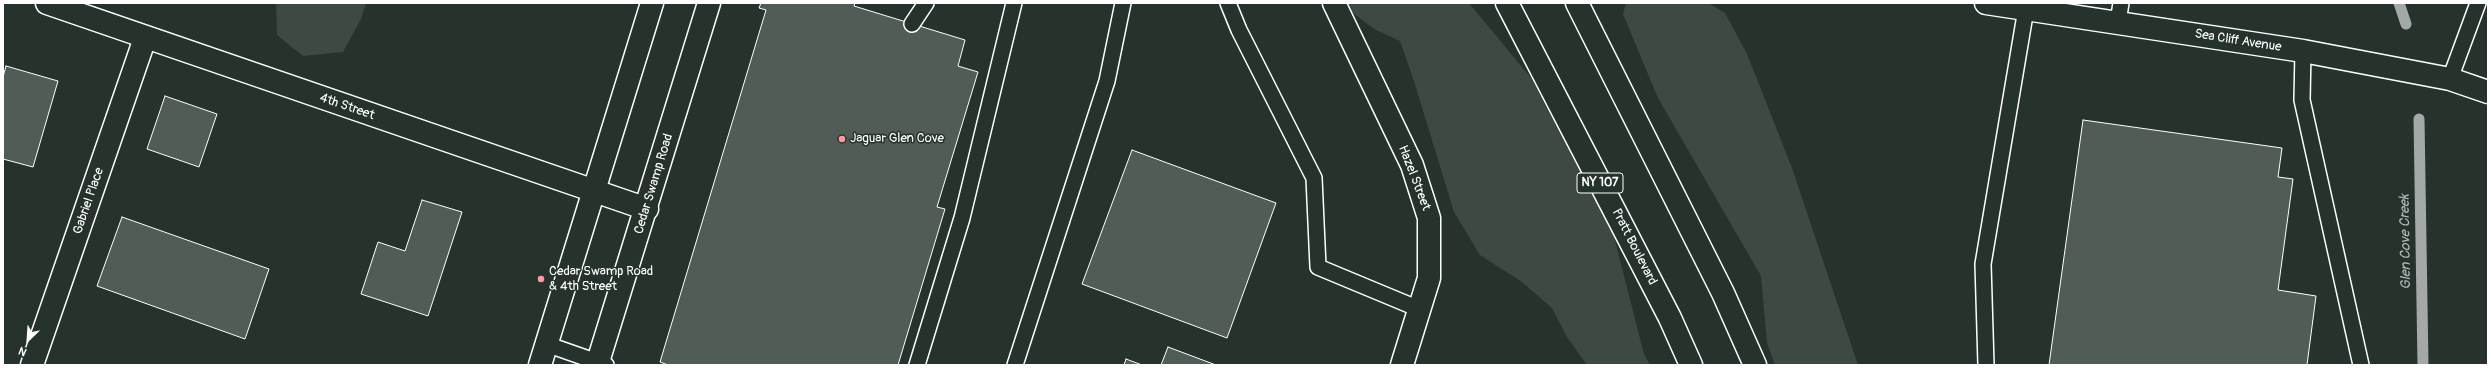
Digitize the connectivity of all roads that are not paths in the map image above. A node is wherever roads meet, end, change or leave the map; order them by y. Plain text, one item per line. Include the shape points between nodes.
1 (47, 3) edge
2 (652, 3) edge
3 (709, 3) edge
4 (926, 3) edge
5 (1014, 3) edge
6 (1122, 3) edge
7 (1228, 3) edge
8 (1334, 3) edge
9 (1507, 3) edge
10 (1577, 3) edge
11 (1986, 3) edge
12 (2478, 3) edge
13 (2026, 9) junction
14 (2120, 13) edge
15 (912, 24) dead end
16 (145, 38) junction
17 (2303, 51) junction
18 (2450, 78) junction
19 (2488, 92) edge
20 (592, 190) junction
21 (647, 209) junction
22 (1419, 309) junction
23 (546, 344) junction
24 (600, 364) edge
25 (32, 365) edge
26 (540, 365) edge
27 (917, 365) edge
28 (1015, 365) edge
29 (1402, 365) edge
30 (1691, 365) edge
31 (1755, 365) edge
32 (1986, 365) edge
33 (2361, 365) edge

1 - 16 street, 4th Street
2 - 20 street
3 - 21 street, Cedar Swamp Road
4 - 15 lane
5 - 27 lane via 962,218
6 - 28 lane via 1107,81
7 - 22 lane via 1239,30 1314,178 1318,267
8 - 22 street, Hazel Street via 1412,165 1429,218 1429,278
9 - 30 street, Pratt Boulevard / NY 107 via 1667,311
10 - 31 street via 1723,293
11 - 13 street, Sea Cliff Avenue
12 - 18 lane
13 - 14 street, Sea Cliff Avenue
13 - 32 lane via 1983,264
14 - 17 street, Sea Cliff Avenue
16 - 20 street, 4th Street
16 - 25 street, Gabriel Place
17 - 18 street, Sea Cliff Avenue
17 - 33 lane via 2302,100
18 - 19 street, Sea Cliff Avenue
20 - 21 street, 4th Street
20 - 23 street
21 - 24 street, Cedar Swamp Road
22 - 29 street, Hazel Street
23 - 24 lane
23 - 26 street

